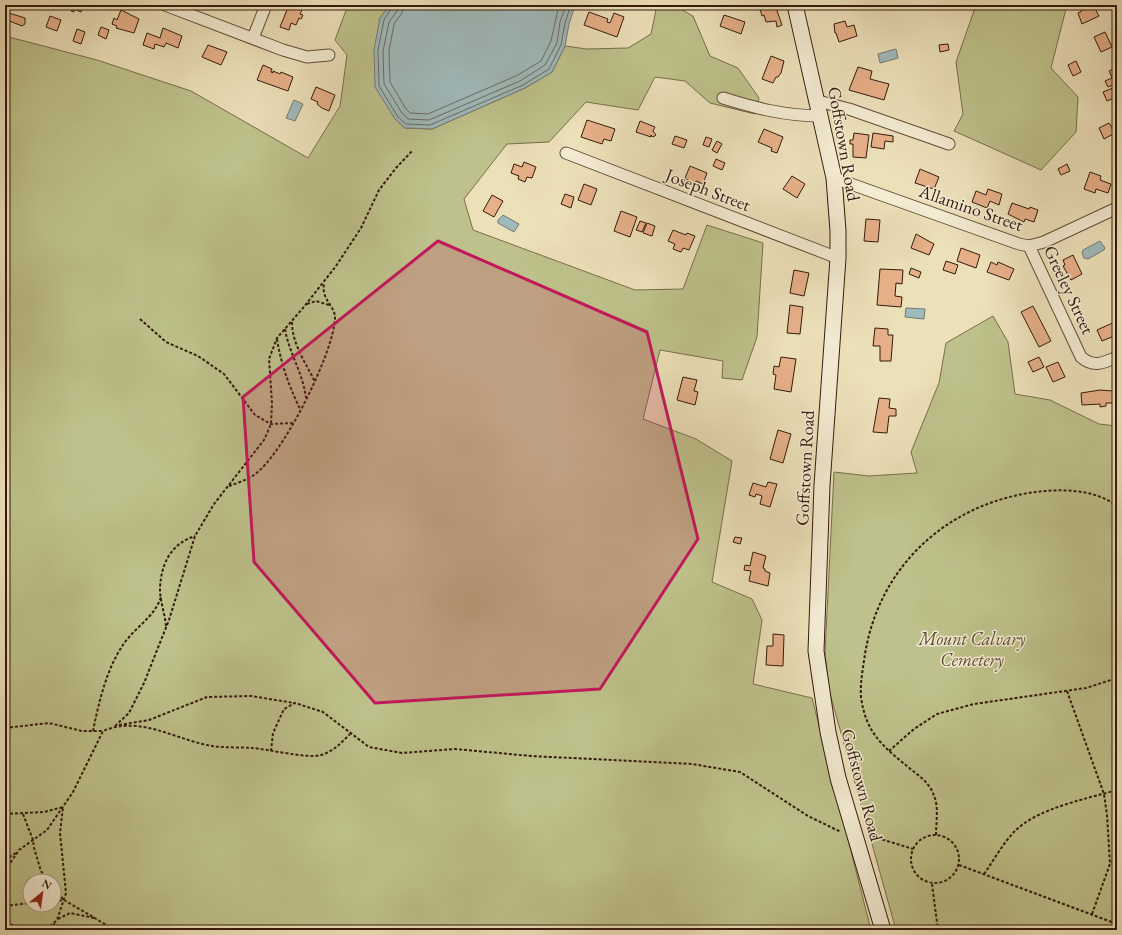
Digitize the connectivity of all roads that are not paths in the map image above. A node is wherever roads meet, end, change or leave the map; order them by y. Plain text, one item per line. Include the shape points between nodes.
1 (165, 5) edge
2 (266, 5) edge
3 (795, 5) edge
4 (253, 38) junction
5 (330, 55) dead end
6 (722, 98) dead end
7 (818, 101) junction
8 (821, 116) junction
9 (949, 144) dead end
10 (566, 153) dead end
11 (834, 178) junction
12 (1117, 208) edge
13 (1029, 246) junction
14 (838, 258) junction
15 (1117, 357) edge
16 (883, 930) edge

1 - 4 street
2 - 4 street
3 - 7 main road, Goffstown Road
4 - 5 street via 308,57
6 - 8 street via 767,111
7 - 8 main road, Goffstown Road
7 - 9 street via 849,109
8 - 11 main road, Goffstown Road
10 - 14 street, Joseph Street
11 - 13 street, Allamino Street
11 - 14 main road, Goffstown Road
12 - 13 street, Allamino Street via 1044,242
13 - 15 street, Greeley Street via 1082,357 1093,365
14 - 16 main road, Goffstown Road via 823,477 816,651 828,732 838,778

